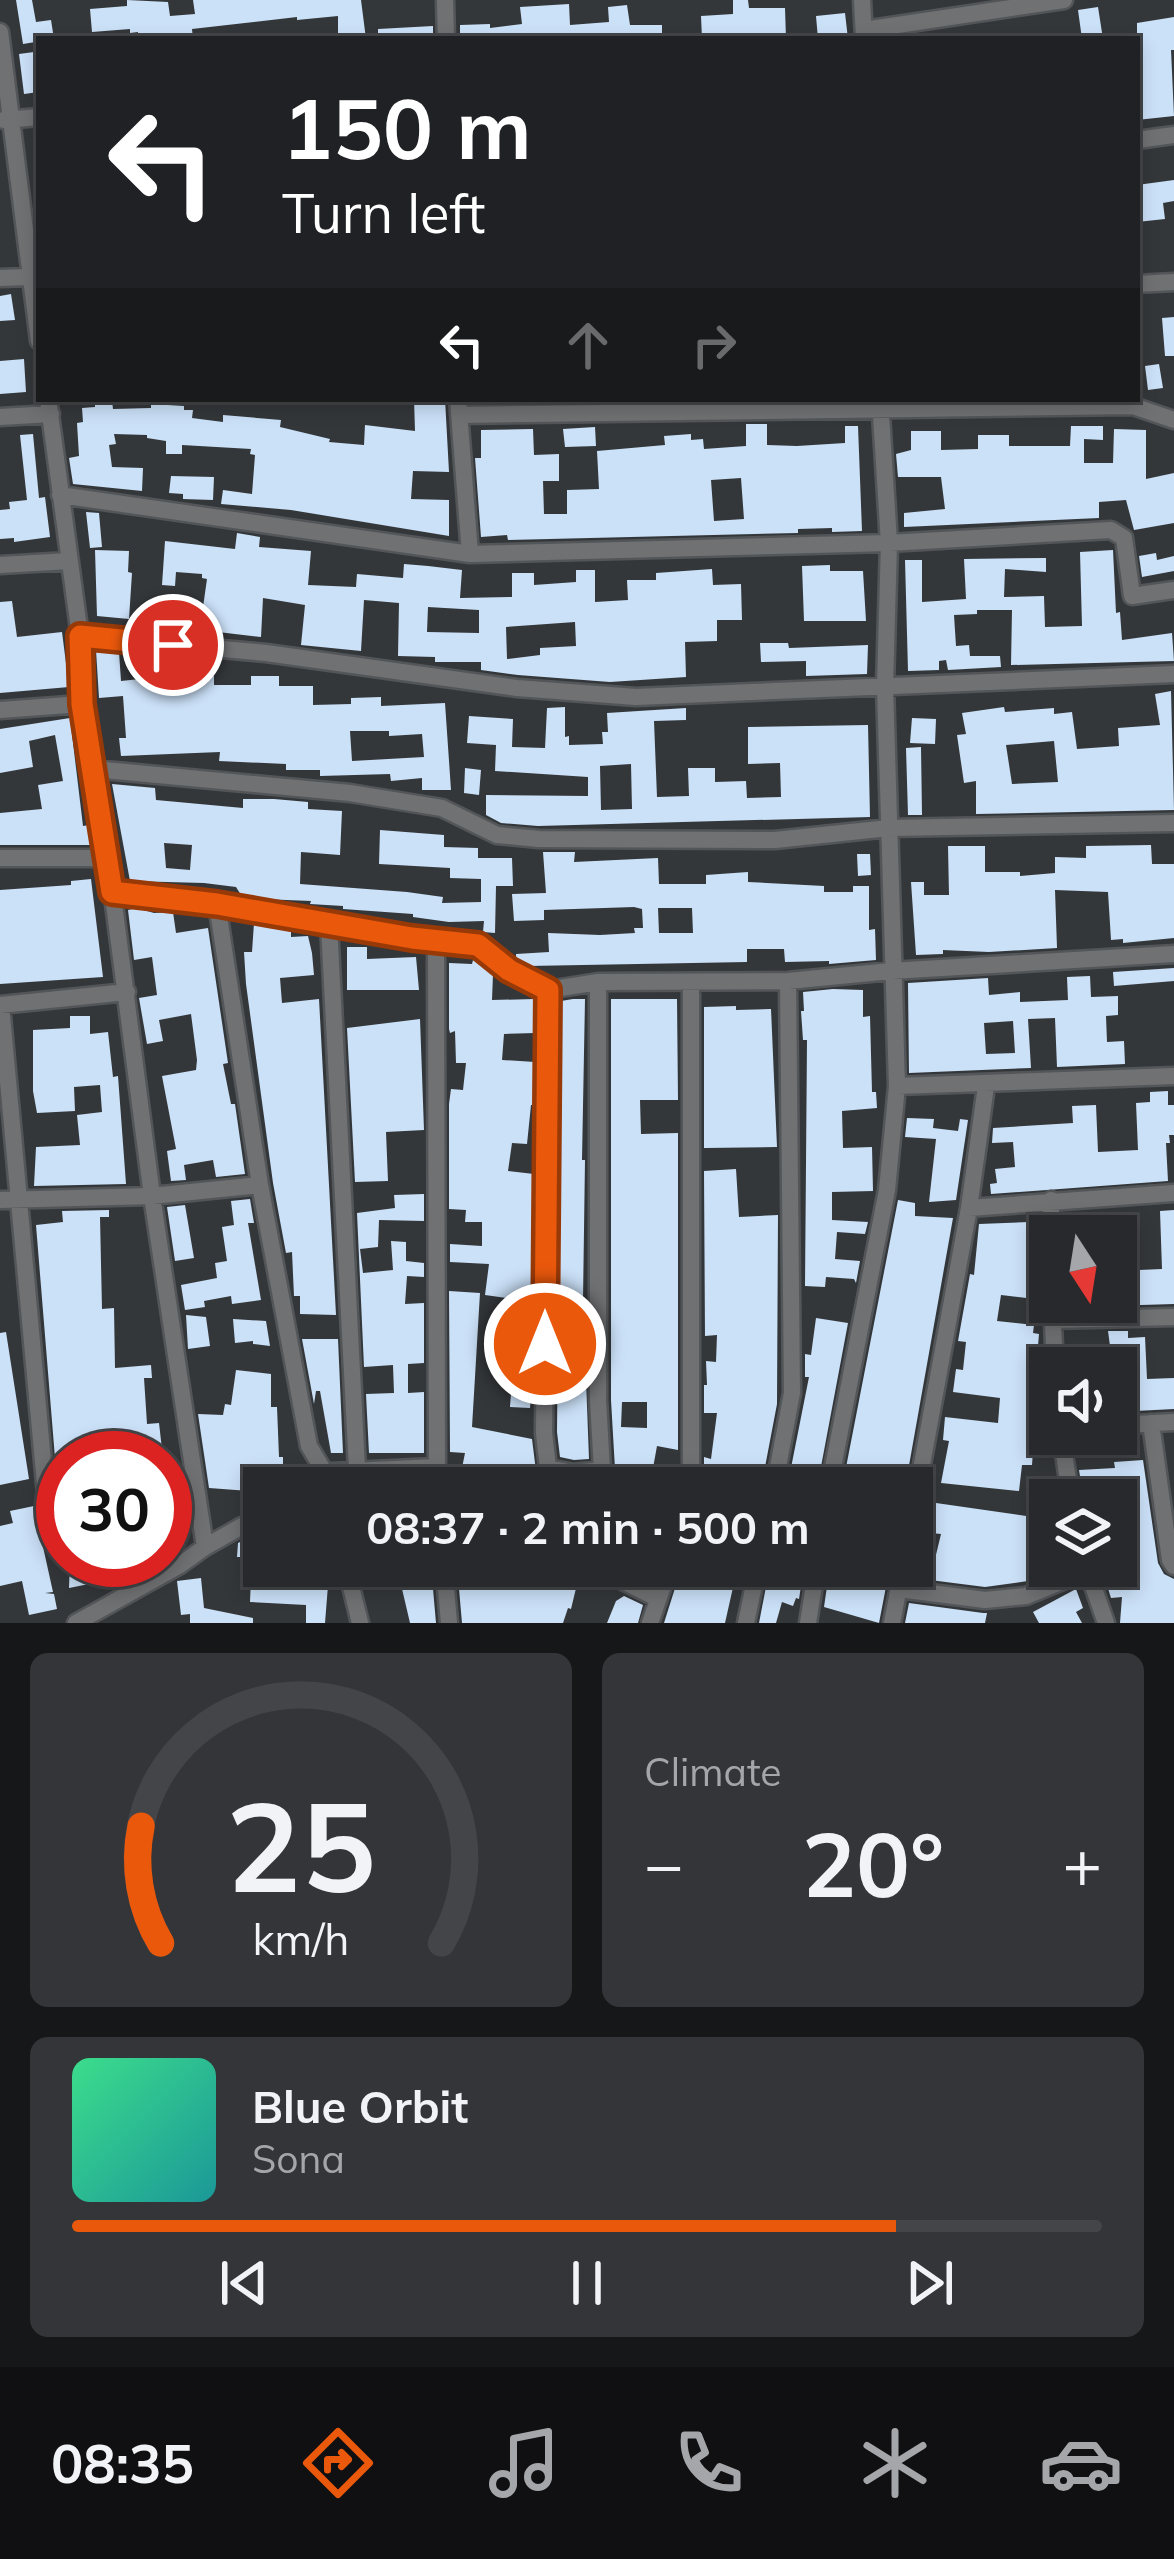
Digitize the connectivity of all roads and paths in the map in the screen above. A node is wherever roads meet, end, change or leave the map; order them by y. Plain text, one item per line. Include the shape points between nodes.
1 (445, 0) edge
2 (862, 0) edge
3 (1064, 0) edge
4 (0, 32) edge
5 (864, 35) edge
6 (446, 36) edge
7 (36, 117) edge
8 (5, 120) edge
9 (1174, 135) edge
10 (1140, 140) edge
11 (33, 247) edge
12 (29, 277) junction
13 (0, 278) edge
14 (1174, 282) edge
15 (1140, 284) edge
16 (36, 322) edge
17 (880, 405) edge
18 (50, 406) edge
19 (459, 407) edge
20 (0, 417) edge
21 (1174, 421) edge
22 (60, 495) junction
23 (889, 543) junction
24 (470, 554) junction
25 (69, 561) junction
26 (0, 565) edge
27 (1174, 590) edge
28 (80, 636) junction
29 (1174, 674) edge
30 (885, 686) junction
31 (82, 704) junction
32 (0, 710) edge
33 (94, 769) junction
34 (1174, 823) edge
35 (889, 828) junction
36 (0, 858) edge
37 (108, 858) junction
38 (112, 892) junction
39 (217, 904) junction
40 (329, 925) junction
41 (436, 940) junction
42 (1174, 954) edge
43 (891, 971) junction
44 (788, 981) junction
45 (598, 982) junction
46 (691, 982) junction
47 (548, 990) junction
48 (127, 992) junction
49 (1, 1005) edge
50 (1174, 1076) edge
51 (897, 1086) junction
52 (986, 1086) junction
53 (260, 1185) junction
54 (1174, 1193) edge
55 (152, 1196) junction
56 (9, 1200) edge
57 (1051, 1200) junction
58 (969, 1208) junction
59 (1051, 1215) edge
60 (1137, 1315) edge
61 (1174, 1317) edge
62 (1174, 1421) edge
63 (1151, 1424) junction
64 (1137, 1425) edge
65 (38, 1431) edge
66 (320, 1467) edge
67 (357, 1467) edge
68 (435, 1467) edge
69 (691, 1467) edge
70 (778, 1467) edge
71 (833, 1467) edge
72 (922, 1467) edge
73 (243, 1526) edge
74 (205, 1547) junction
75 (1174, 1566) edge
76 (351, 1587) edge
77 (446, 1587) edge
78 (636, 1587) edge
79 (662, 1587) edge
80 (754, 1587) edge
81 (814, 1587) edge
82 (1046, 1587) edge
83 (1094, 1587) edge
84 (899, 1589) joint
85 (658, 1598) junction
86 (76, 1623) edge
87 (360, 1623) edge
88 (449, 1623) edge
89 (650, 1623) edge
90 (746, 1623) edge
91 (808, 1623) edge
92 (892, 1623) edge
93 (1106, 1623) edge

1 - 6 street
2 - 5 street
3 - 5 street
4 - 8 street
7 - 8 street
8 - 11 street
9 - 10 street
11 - 12 street
12 - 13 street
12 - 16 street
14 - 15 street
17 - 19 street
17 - 21 street via 1133,406
17 - 23 street
18 - 20 street
18 - 22 street
19 - 24 street
22 - 24 street
22 - 25 street
23 - 24 street
23 - 27 street via 1111,530 1124,538 1132,596
23 - 30 street
25 - 26 street
25 - 28 street
28 - 30 street via 636,697
28 - 31 street
29 - 30 street
30 - 35 street
31 - 32 street
31 - 33 street
33 - 35 street via 442,808 496,836 775,840
33 - 37 street
34 - 35 street
35 - 43 street
36 - 37 street
37 - 38 street
38 - 39 street
38 - 48 street
39 - 40 street
39 - 53 street
40 - 41 street
40 - 67 street
41 - 47 street via 478,945
41 - 68 street
42 - 43 street
43 - 44 street
43 - 51 street
44 - 46 street
44 - 70 street via 792,1393
45 - 46 street
45 - 47 street
45 - 47 street via 602,1470 548,1468 544,1433
46 - 69 street
48 - 49 street
48 - 55 street
49 - 56 street
50 - 52 street
51 - 52 street
51 - 71 street via 886,1190
52 - 58 street
53 - 55 street
53 - 66 street
54 - 57 street
55 - 56 street
55 - 74 street
56 - 65 street
57 - 58 street
57 - 59 street
58 - 72 street
60 - 61 street
62 - 63 street
63 - 64 street
63 - 75 street
73 - 74 street
74 - 86 street
76 - 87 street
77 - 88 street
78 - 85 street
79 - 85 street
80 - 90 street
81 - 91 street
82 - 84 street via 985,1600
83 - 93 street
84 - 92 street
85 - 89 street

